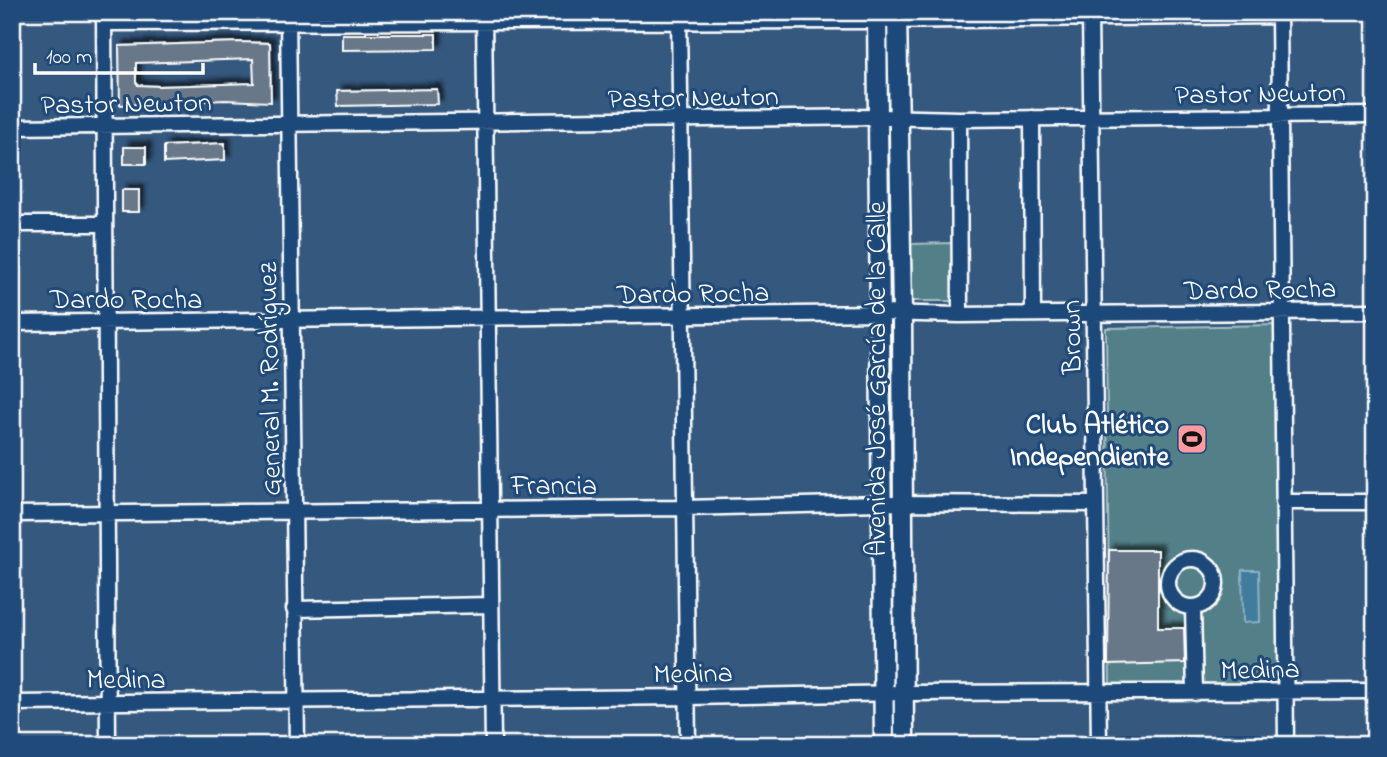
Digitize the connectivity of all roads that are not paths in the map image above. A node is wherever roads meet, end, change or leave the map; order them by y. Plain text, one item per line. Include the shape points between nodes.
1 (1279, 14) edge
2 (1090, 15) edge
3 (104, 17) edge
4 (288, 17) edge
5 (484, 17) edge
6 (679, 17) edge
7 (877, 17) edge
8 (897, 17) edge
9 (1375, 115) edge
10 (1280, 116) junction
11 (879, 117) junction
12 (899, 117) junction
13 (1032, 118) junction
14 (1091, 118) junction
15 (959, 119) junction
16 (680, 121) junction
17 (485, 123) junction
18 (289, 125) junction
19 (12, 127) edge
20 (106, 127) junction
21 (12, 224) edge
22 (105, 224) junction
23 (1375, 311) edge
24 (1281, 312) junction
25 (880, 313) junction
26 (902, 313) junction
27 (1033, 314) junction
28 (1094, 314) junction
29 (960, 315) junction
30 (683, 317) junction
31 (487, 319) junction
32 (292, 321) junction
33 (104, 322) junction
34 (12, 323) edge
35 (1283, 502) junction
36 (1375, 502) edge
37 (880, 503) junction
38 (901, 503) junction
39 (1096, 504) junction
40 (685, 508) junction
41 (490, 509) junction
42 (294, 511) junction
43 (106, 513) junction
44 (12, 514) edge
45 (491, 605) junction
46 (294, 608) junction
47 (1193, 608) dead end
48 (1375, 691) edge
49 (1285, 692) junction
50 (904, 693) junction
51 (1195, 693) junction
52 (884, 694) junction
53 (1098, 694) junction
54 (688, 697) junction
55 (492, 699) junction
56 (296, 701) junction
57 (107, 702) junction
58 (12, 703) edge
59 (108, 745) edge
60 (297, 745) edge
61 (493, 745) edge
62 (688, 745) edge
63 (884, 745) edge
64 (904, 745) edge
65 (1099, 745) edge
66 (1286, 745) edge

1 - 2 street
1 - 10 street
2 - 8 street
2 - 14 street, Brown
3 - 4 street
3 - 20 street
4 - 5 street
4 - 18 street, General M. Rodríguez
5 - 6 street
5 - 17 street
6 - 7 street
6 - 16 street
7 - 8 street
7 - 11 main road, Avenida José García de la Calle
8 - 12 main road, Avenida José García de la Calle
9 - 10 street, Pastor Newton
10 - 14 street, Pastor Newton
10 - 24 street
11 - 12 street, Pastor Newton
11 - 16 street, Pastor Newton
11 - 25 main road, Avenida José García de la Calle
12 - 15 street, Pastor Newton
12 - 26 main road, Avenida José García de la Calle
13 - 14 street, Pastor Newton
13 - 15 street, Pastor Newton
13 - 27 street
14 - 28 street, Brown
15 - 29 street
16 - 17 street, Pastor Newton
16 - 30 street
17 - 18 street, Pastor Newton
17 - 31 street
18 - 20 street, Pastor Newton
18 - 32 street, General M. Rodríguez
19 - 20 street, Pastor Newton
20 - 22 street
21 - 22 street
22 - 33 street
23 - 24 street, Dardo Rocha
24 - 28 street, Dardo Rocha
24 - 35 street
25 - 26 street, Dardo Rocha
25 - 30 street, Dardo Rocha
25 - 37 main road, Avenida José García de la Calle
26 - 29 street, Dardo Rocha
26 - 38 main road, Avenida José García de la Calle
27 - 28 street, Dardo Rocha
27 - 29 street, Dardo Rocha
28 - 39 street, Brown
30 - 31 street, Dardo Rocha
30 - 40 street
31 - 32 street, Dardo Rocha
31 - 41 street
32 - 33 street, Dardo Rocha
32 - 42 street, General M. Rodríguez
33 - 34 street, Dardo Rocha
33 - 43 street
35 - 36 street
35 - 49 street
37 - 38 street, Francia
37 - 40 street, Francia
37 - 52 main road, Avenida José García de la Calle
38 - 39 street, Francia
38 - 50 main road, Avenida José García de la Calle
39 - 53 street, Brown
40 - 41 street, Francia
40 - 54 street
41 - 42 street, Francia
41 - 45 street
42 - 43 street, Francia
42 - 46 street, General M. Rodríguez
43 - 44 street, Francia
43 - 57 street
45 - 46 street
45 - 55 street
46 - 56 street, General M. Rodríguez
47 - 51 street
48 - 49 street, Medina
49 - 51 street, Medina
49 - 66 street
50 - 52 street, Medina
50 - 53 street, Medina
50 - 64 main road, Avenida José García de la Calle
51 - 53 street, Medina
52 - 54 street, Medina
52 - 63 main road, Avenida José García de la Calle
53 - 65 street, Brown
54 - 55 street, Medina
54 - 62 street
55 - 56 street, Medina
55 - 61 street
56 - 57 street, Medina
56 - 60 street, General M. Rodríguez
57 - 58 street, Medina
57 - 59 street

